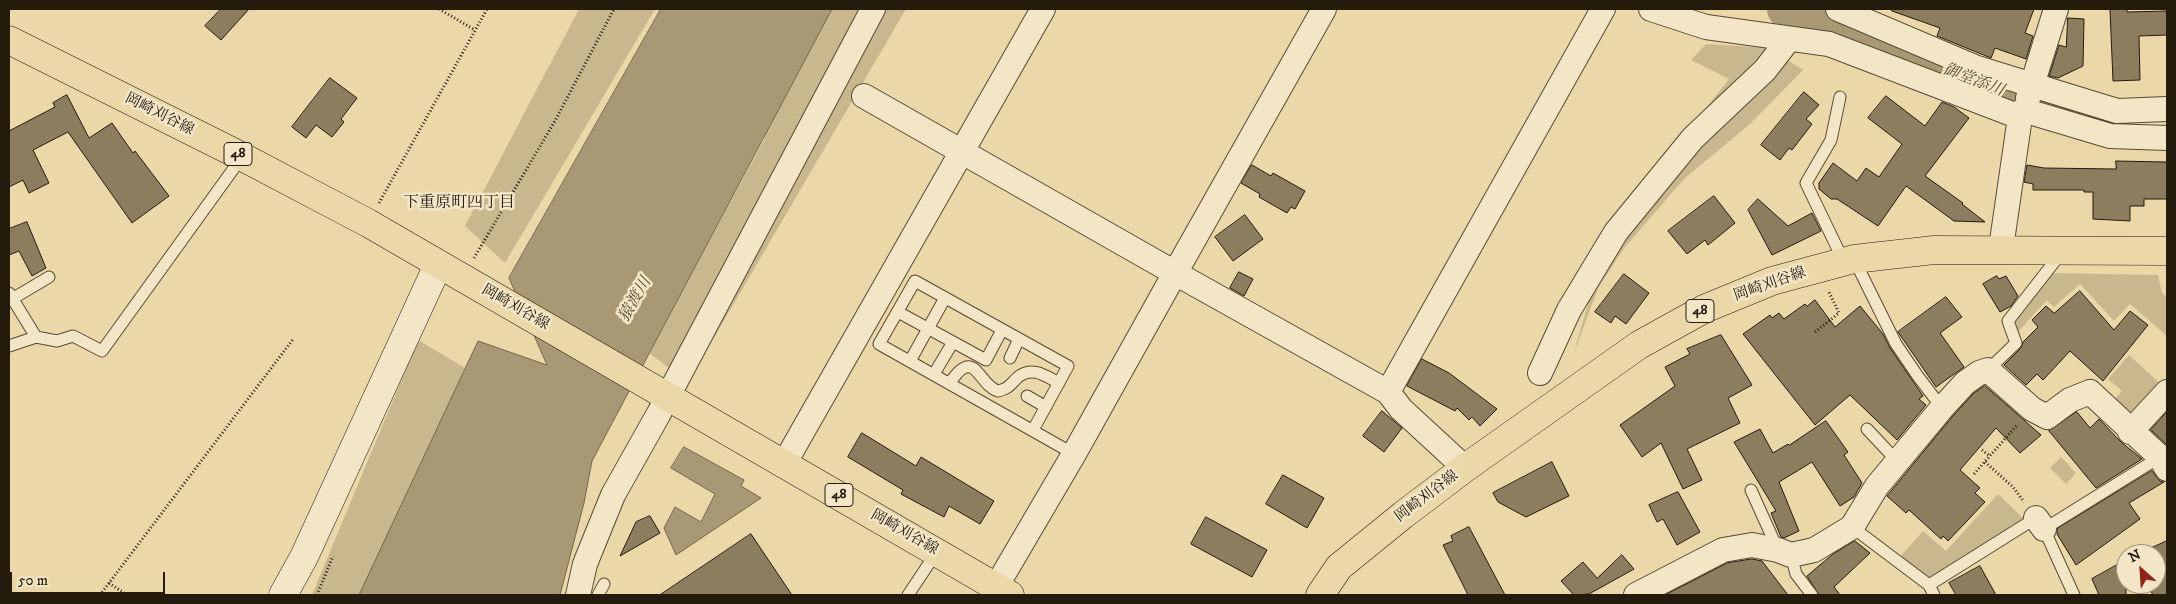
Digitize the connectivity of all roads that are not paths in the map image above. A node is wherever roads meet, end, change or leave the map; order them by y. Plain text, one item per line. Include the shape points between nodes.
1 (873, 9) edge
2 (1043, 9) edge
3 (1324, 9) edge
4 (1603, 9) edge
5 (1651, 9) edge
6 (1840, 9) edge
7 (2056, 9) edge
8 (1789, 38) junction
9 (9, 40) edge
10 (1829, 44) junction
11 (2034, 84) junction
12 (864, 96) dead end
13 (1840, 97) dead end
14 (2167, 109) edge
15 (2022, 114) junction
16 (2167, 138) edge
17 (962, 150) junction
18 (242, 157) junction
19 (2001, 248) junction
20 (2064, 249) junction
21 (2167, 250) edge
22 (1849, 261) junction
23 (438, 265) junction
24 (1175, 273) junction
25 (49, 277) dead end
26 (11, 296) edge
27 (945, 298) junction
28 (898, 312) junction
29 (928, 329) junction
30 (1002, 330) junction
31 (36, 337) junction
32 (1019, 339) junction
33 (952, 342) junction
34 (9, 346) edge
35 (1010, 358) dead end
36 (910, 361) junction
37 (1988, 370) junction
38 (1540, 373) dead end
39 (934, 374) junction
40 (1059, 383) junction
41 (950, 384) junction
42 (1388, 392) junction
43 (2167, 392) edge
44 (668, 395) junction
45 (1026, 396) dead end
46 (1046, 407) junction
47 (1942, 408) junction
48 (1867, 429) dead end
49 (1033, 430) junction
50 (2130, 432) junction
51 (1074, 454) junction
52 (1897, 461) junction
53 (2163, 463) edge
54 (784, 464) junction
55 (1464, 468) junction
56 (1751, 490) dead end
57 (2040, 524) junction
58 (1852, 527) junction
59 (937, 552) junction
60 (1785, 552) junction
61 (604, 584) dead end
62 (1931, 590) edge
63 (1003, 591) edge
64 (283, 595) edge
65 (578, 595) edge
66 (598, 595) edge
67 (908, 595) edge
68 (1320, 595) edge
69 (1636, 595) edge
70 (1812, 595) edge
71 (2074, 595) edge

1 - 44 street
2 - 17 street
3 - 24 street
4 - 42 street
5 - 8 street via 1706,27
6 - 10 street
6 - 11 street via 1977,68
7 - 11 street
8 - 10 street
8 - 38 street via 1765,70 1694,138 1616,232 1569,310
9 - 18 main road, 岡崎刈谷線 / 48
10 - 15 street
11 - 14 street via 2116,111
11 - 15 street
12 - 17 street
13 - 22 lane via 1831,140 1806,183
15 - 16 street via 2110,136
15 - 19 street
17 - 24 street
17 - 54 street
18 - 23 main road, 岡崎刈谷線 / 48 via 368,223
18 - 31 lane via 102,351 73,336 56,341
19 - 20 main road, 岡崎刈谷線 / 48
19 - 22 main road, 岡崎刈谷線 / 48 via 1934,250
20 - 21 main road, 岡崎刈谷線 / 48
20 - 37 lane via 2008,321 2016,343
22 - 47 lane via 1896,344
22 - 55 main road, 岡崎刈谷線 / 48 via 1772,281 1704,309 1639,345
23 - 44 main road, 岡崎刈谷線 / 48
23 - 64 street via 304,557
24 - 42 street
24 - 51 street
25 - 26 lane
26 - 31 lane
27 - 28 lane via 915,281
27 - 29 lane
27 - 30 lane
28 - 29 lane
28 - 36 lane via 879,344
29 - 33 lane
29 - 36 lane
30 - 32 lane
30 - 33 lane via 986,360
31 - 34 lane
32 - 35 lane
32 - 40 lane via 1068,366
33 - 39 lane
36 - 39 lane
37 - 47 street via 1965,383
37 - 50 street via 2032,409 2047,417 2070,400 2090,392
39 - 41 lane
40 - 41 lane via 1036,372 1028,372 1016,379 1012,386 998,391 986,385 976,368 969,368 957,372
40 - 46 lane
41 - 49 lane
42 - 55 street via 1401,409
43 - 50 street
44 - 54 main road, 岡崎刈谷線 / 48
44 - 65 street via 613,495 585,564
45 - 46 lane
46 - 49 lane
47 - 52 street
48 - 52 lane
49 - 51 lane
50 - 53 street
51 - 63 street
52 - 58 street
53 - 57 lane
54 - 59 main road, 岡崎刈谷線 / 48
55 - 68 main road, 岡崎刈谷線 / 48 via 1339,567
56 - 60 lane
57 - 62 lane
57 - 71 lane
58 - 60 street via 1814,550
58 - 62 lane
59 - 63 main road, 岡崎刈谷線 / 48
59 - 67 lane
60 - 69 street via 1752,545 1724,550
60 - 70 lane
61 - 66 lane

